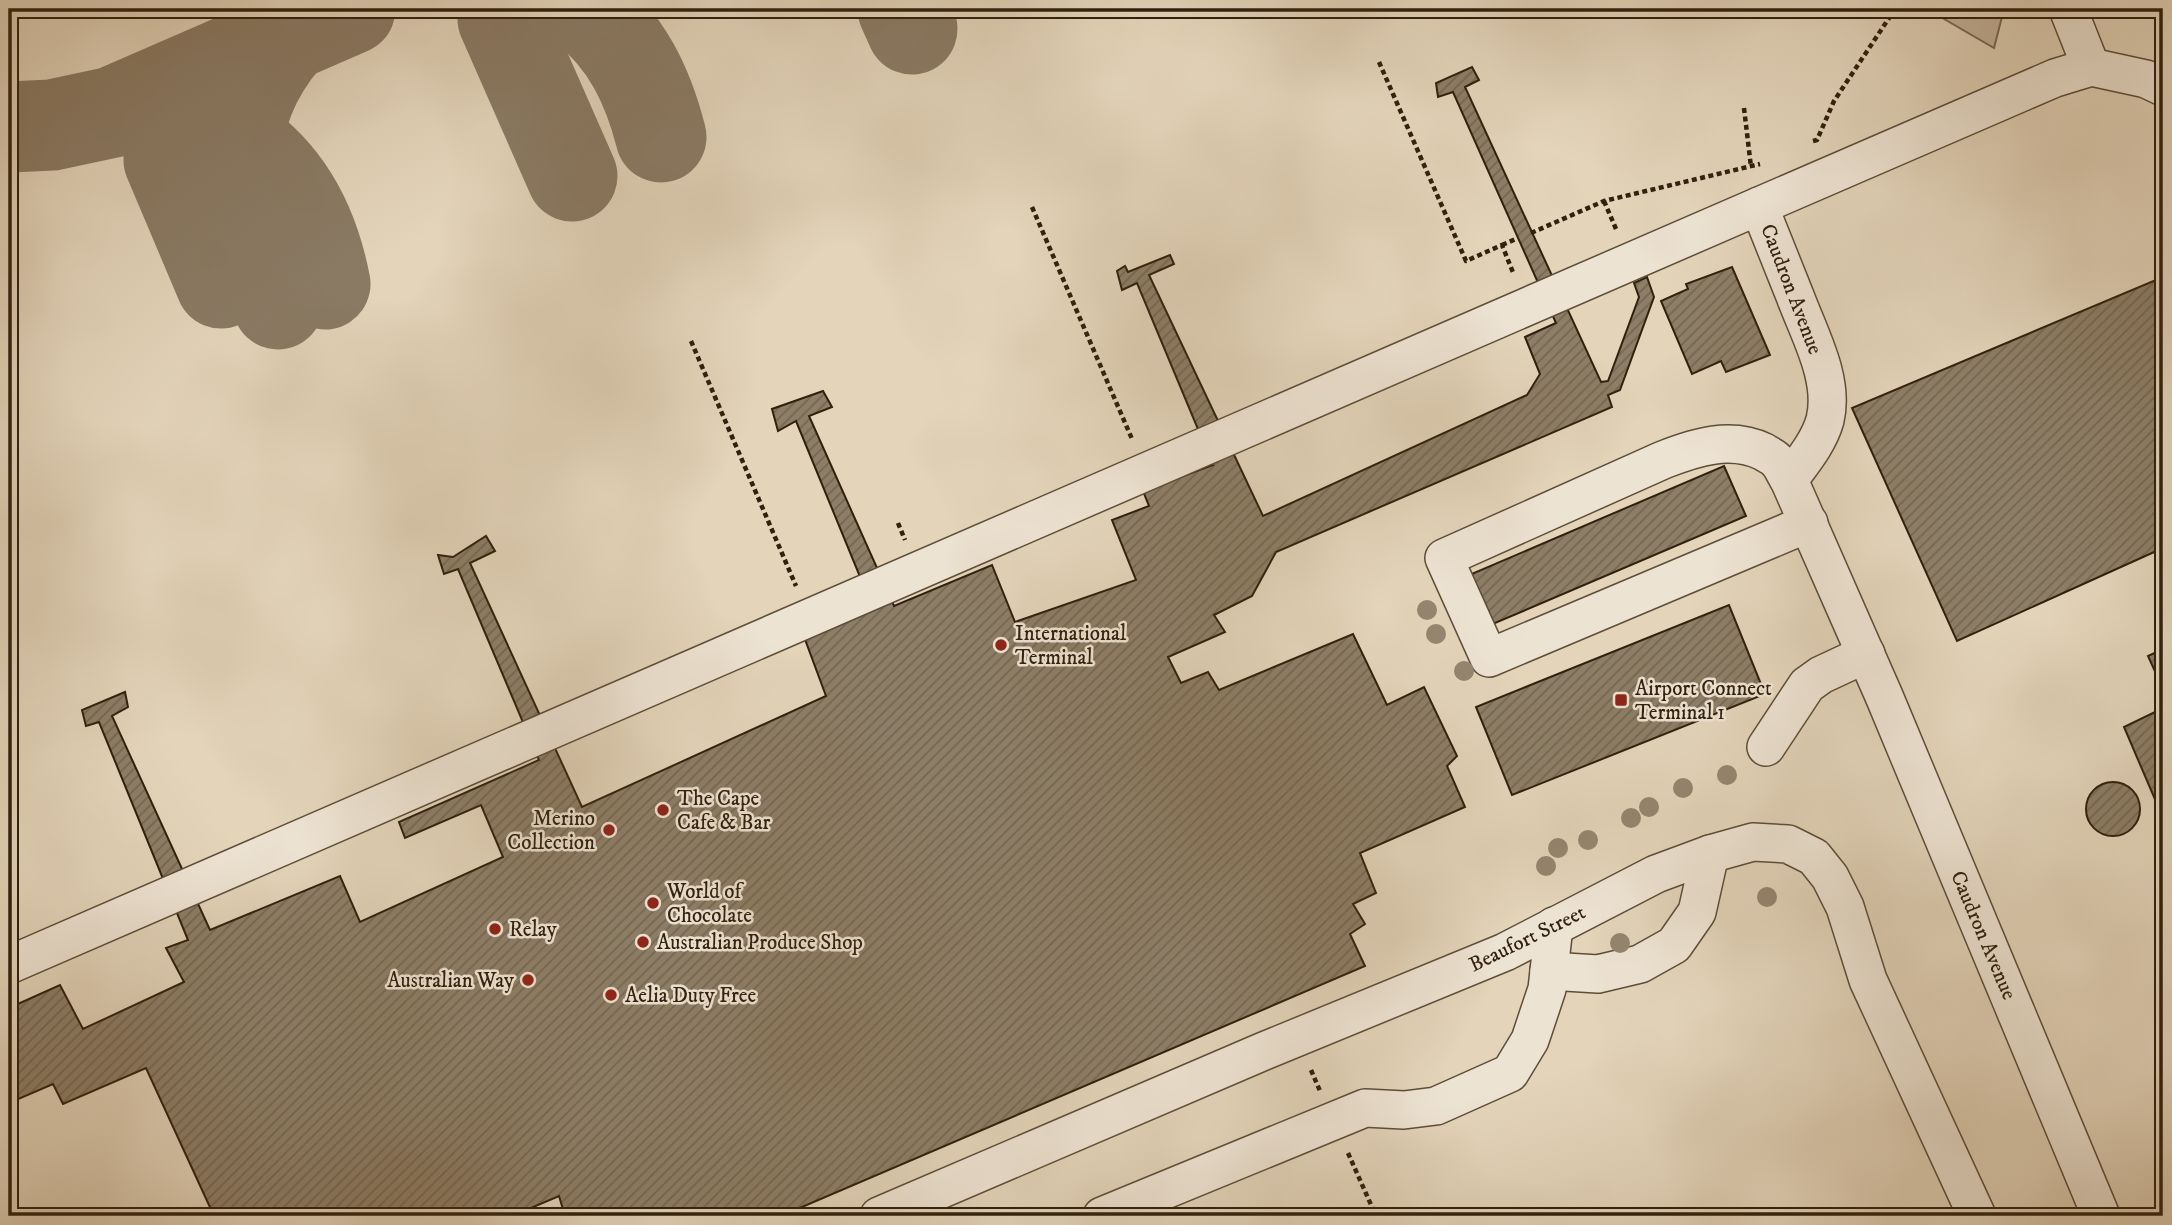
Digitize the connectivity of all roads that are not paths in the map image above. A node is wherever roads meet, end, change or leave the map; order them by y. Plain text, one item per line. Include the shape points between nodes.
1 (2068, 9) edge
2 (2091, 67) junction
3 (2163, 87) edge
4 (1759, 206) junction
5 (1789, 480) junction
6 (1809, 523) junction
7 (1866, 654) junction
8 (1766, 747) dead end
9 (1710, 854) junction
10 (1554, 926) junction
11 (9, 965) edge
12 (1549, 971) junction
13 (1161, 1204) edge
14 (879, 1216) edge
15 (1102, 1216) edge
16 (1977, 1216) edge
17 (2101, 1216) edge

1 - 2 street
2 - 3 street, Caudron Avenue
2 - 4 street, Caudron Avenue via 2055,78
4 - 5 street, Caudron Avenue via 1822,365 1827,397 1822,430
4 - 11 street
5 - 6 street, Caudron Avenue
5 - 6 street via 1776,459 1760,450 1711,444 1663,460 1444,558 1489,658
6 - 7 street, Caudron Avenue
7 - 8 street via 1807,685
7 - 17 street, Caudron Avenue
9 - 10 street, Beaufort Street via 1656,874
9 - 12 street via 1696,912 1674,945 1640,964 1598,974
9 - 16 street, Beaufort Street via 1753,842 1788,844 1814,857 1830,877 1868,981
10 - 12 street
10 - 14 street, Beaufort Street via 1505,952
12 - 13 street via 1530,1040 1510,1073 1436,1106 1365,1108
13 - 15 street

